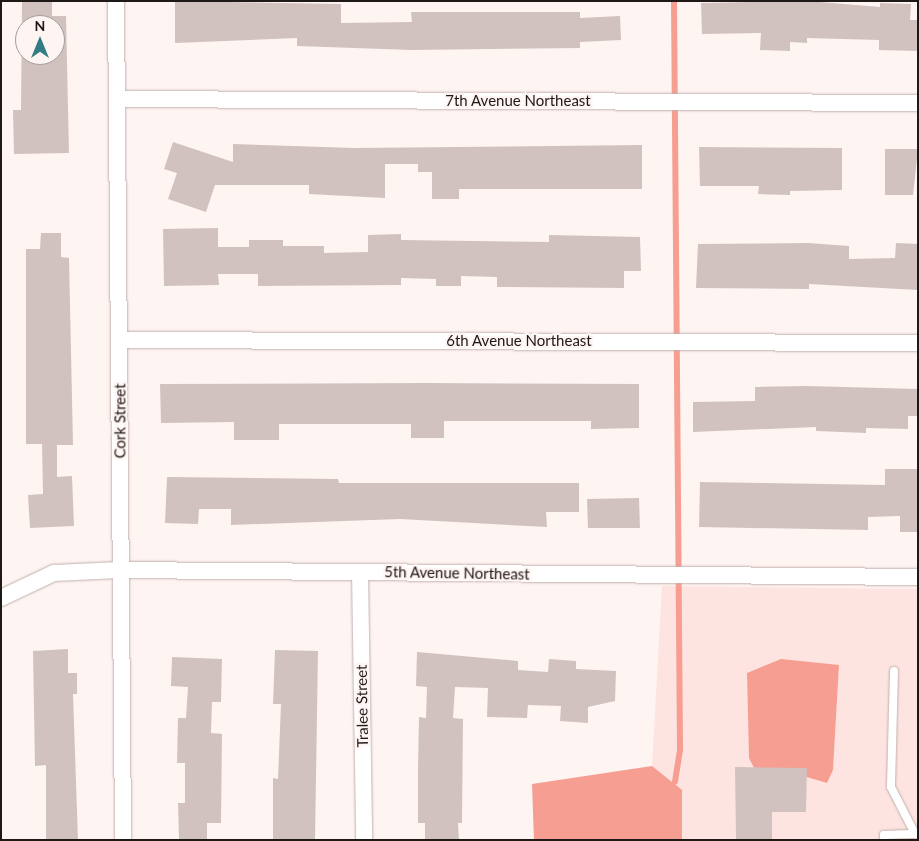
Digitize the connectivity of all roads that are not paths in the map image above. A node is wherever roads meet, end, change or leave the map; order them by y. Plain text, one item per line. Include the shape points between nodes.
1 (116, 1) edge
2 (118, 99) junction
3 (918, 103) edge
4 (121, 340) junction
5 (918, 343) edge
6 (119, 570) junction
7 (360, 572) junction
8 (918, 577) edge
9 (1, 598) edge
10 (894, 670) dead end
11 (916, 834) edge
12 (123, 840) edge
13 (364, 840) edge
14 (884, 840) edge

1 - 2 street, Cork Street
2 - 3 street, 7th Avenue Northeast
2 - 4 street, Cork Street
4 - 5 street, 6th Avenue Northeast
4 - 6 street, Cork Street
6 - 7 street, 5th Avenue Northeast
6 - 9 street, 5th Avenue Northeast via 54,573
6 - 12 street, Cork Street
7 - 8 street, 5th Avenue Northeast
7 - 13 street, Tralee Street
10 - 11 lane via 891,787
11 - 14 lane via 884,835

